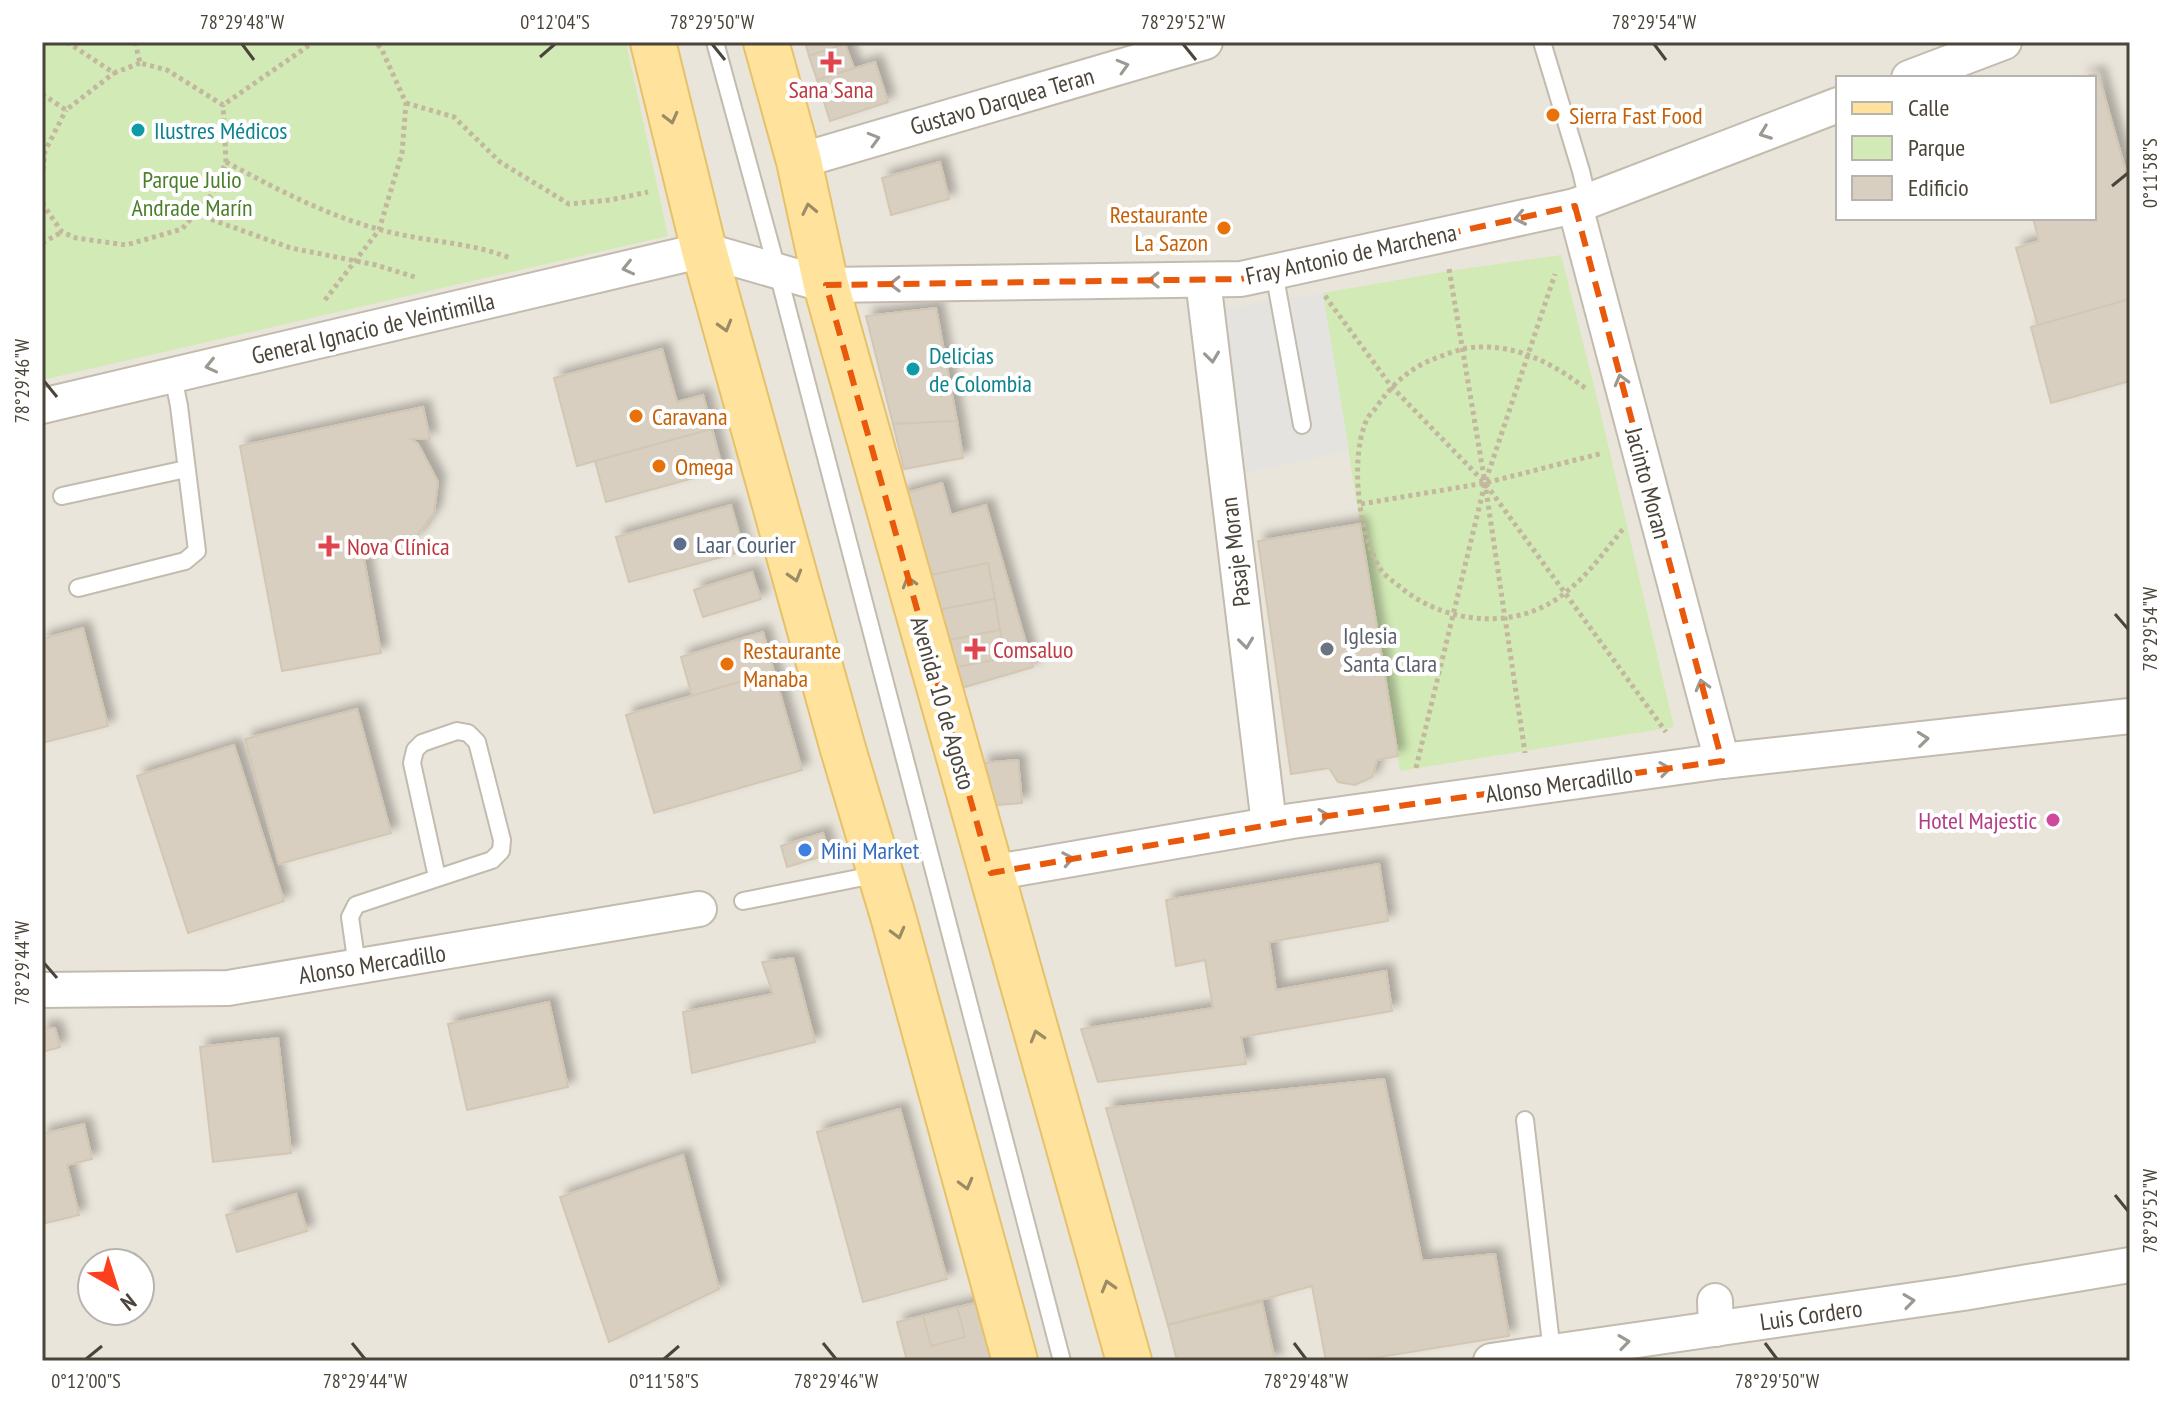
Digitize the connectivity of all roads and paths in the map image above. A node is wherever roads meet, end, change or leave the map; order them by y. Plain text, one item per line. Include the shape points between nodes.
1 (67, 42) edge
2 (135, 42) edge
3 (314, 42) edge
4 (376, 42) edge
5 (653, 42) edge
6 (715, 42) edge
7 (766, 42) edge
8 (1205, 42) edge
9 (1542, 42) edge
10 (2004, 42) edge
11 (140, 63) junction
12 (114, 73) junction
13 (1914, 76) edge
14 (42, 94) edge
15 (406, 103) junction
16 (223, 105) junction
17 (1836, 106) edge
18 (66, 110) junction
19 (799, 161) junction
20 (226, 162) junction
21 (42, 178) edge
22 (661, 189) dead end
23 (42, 203) edge
24 (1582, 203) junction
25 (196, 214) junction
26 (379, 230) junction
27 (62, 232) junction
28 (42, 243) edge
29 (704, 250) junction
30 (513, 259) dead end
31 (353, 261) junction
32 (1448, 262) dead end
33 (1556, 269) dead end
34 (1274, 272) junction
35 (778, 273) junction
36 (1203, 280) junction
37 (427, 281) dead end
38 (826, 285) junction
39 (1323, 293) dead end
40 (317, 311) dead end
41 (1462, 349) junction
42 (1528, 354) junction
43 (173, 376) junction
44 (1391, 386) junction
45 (1588, 390) dead end
46 (42, 406) edge
47 (1302, 425) dead end
48 (1604, 452) dead end
49 (186, 469) junction
50 (1485, 483) junction
51 (62, 496) dead end
52 (1361, 504) junction
53 (1627, 524) dead end
54 (78, 588) dead end
55 (1565, 593) junction
56 (1453, 615) junction
57 (1505, 618) junction
58 (2130, 716) edge
59 (1668, 735) dead end
60 (1525, 759) dead end
61 (1722, 761) junction
62 (1412, 778) dead end
63 (1269, 824) junction
64 (880, 873) junction
65 (991, 873) junction
66 (437, 877) junction
67 (743, 901) dead end
68 (699, 909) dead end
69 (357, 966) junction
70 (42, 990) edge
71 (1525, 1120) dead end
72 (2130, 1265) edge
73 (1552, 1352) junction
74 (1015, 1361) edge
75 (1062, 1361) edge
76 (1129, 1361) edge
77 (1491, 1361) edge

1 - 12 path
2 - 11 path
3 - 16 path
4 - 15 path
5 -> 29 main road
6 - 35 lane
7 - 19 main road, Avenida 10 de Agosto
19 -> 8 street, Gustavo Darquea Teran
9 - 24 lane via 1581,171
10 - 13 street
11 - 12 path
11 - 16 path via 167,70
12 - 18 path
14 - 18 path
15 - 22 path via 454,117 500,162 569,204
15 - 26 path via 402,153
16 - 20 path
17 -> 24 street, Fray Antonio de Marchena
18 - 21 path via 45,151
38 -> 19 main road, Avenida 10 de Agosto
20 - 25 path via 213,193
20 - 26 path via 301,202
23 - 27 path
24 -> 34 street, Fray Antonio de Marchena
61 -> 24 street, Jacinto Moran
25 - 27 path via 182,229 126,245
25 - 31 path via 291,248
26 - 30 path
26 - 31 path
27 - 28 path
29 - 35 street, Fray Antonio de Marchena
29 -> 43 street, General Ignacio de Veintimilla
29 -> 64 main road
31 - 37 path
31 - 40 path
32 - 41 path
33 - 42 path
34 - 36 street, Fray Antonio de Marchena
34 - 47 lane
35 - 38 street, Fray Antonio de Marchena
35 - 75 lane
36 -> 38 street, Fray Antonio de Marchena
36 -> 63 street, Pasaje Moran
65 -> 38 main road, Avenida 10 de Agosto
39 - 44 path
41 - 42 path
41 - 44 path via 1424,362
41 - 50 path
42 - 45 path
42 - 50 path
43 - 46 street, General Ignacio de Veintimilla
43 - 49 lane
44 - 50 path
44 - 52 path via 1365,422 1357,461
48 - 50 path
49 - 51 lane
49 - 54 lane via 197,551 185,561
50 - 52 path
50 - 55 path
50 - 56 path
50 - 57 path
52 - 56 path via 1368,547 1383,573 1415,600
53 - 55 path
55 - 57 path
55 - 59 path
56 - 57 path
56 - 62 path
57 - 60 path
61 -> 58 street, Alonso Mercadillo
63 -> 61 street, Alonso Mercadillo
65 -> 63 street, Alonso Mercadillo
64 - 67 lane
64 -> 74 main road
76 -> 65 main road, Avenida 10 de Agosto
66 - 66 lane via 412,763 422,743 457,731 477,742 501,851 492,860
66 - 69 lane via 356,905 350,917
68 - 69 street, Alonso Mercadillo
69 - 70 street, Alonso Mercadillo via 228,988
71 - 73 lane
73 -> 72 street, Luis Cordero via 1715,1315 1947,1296
73 - 77 street, Luis Cordero

